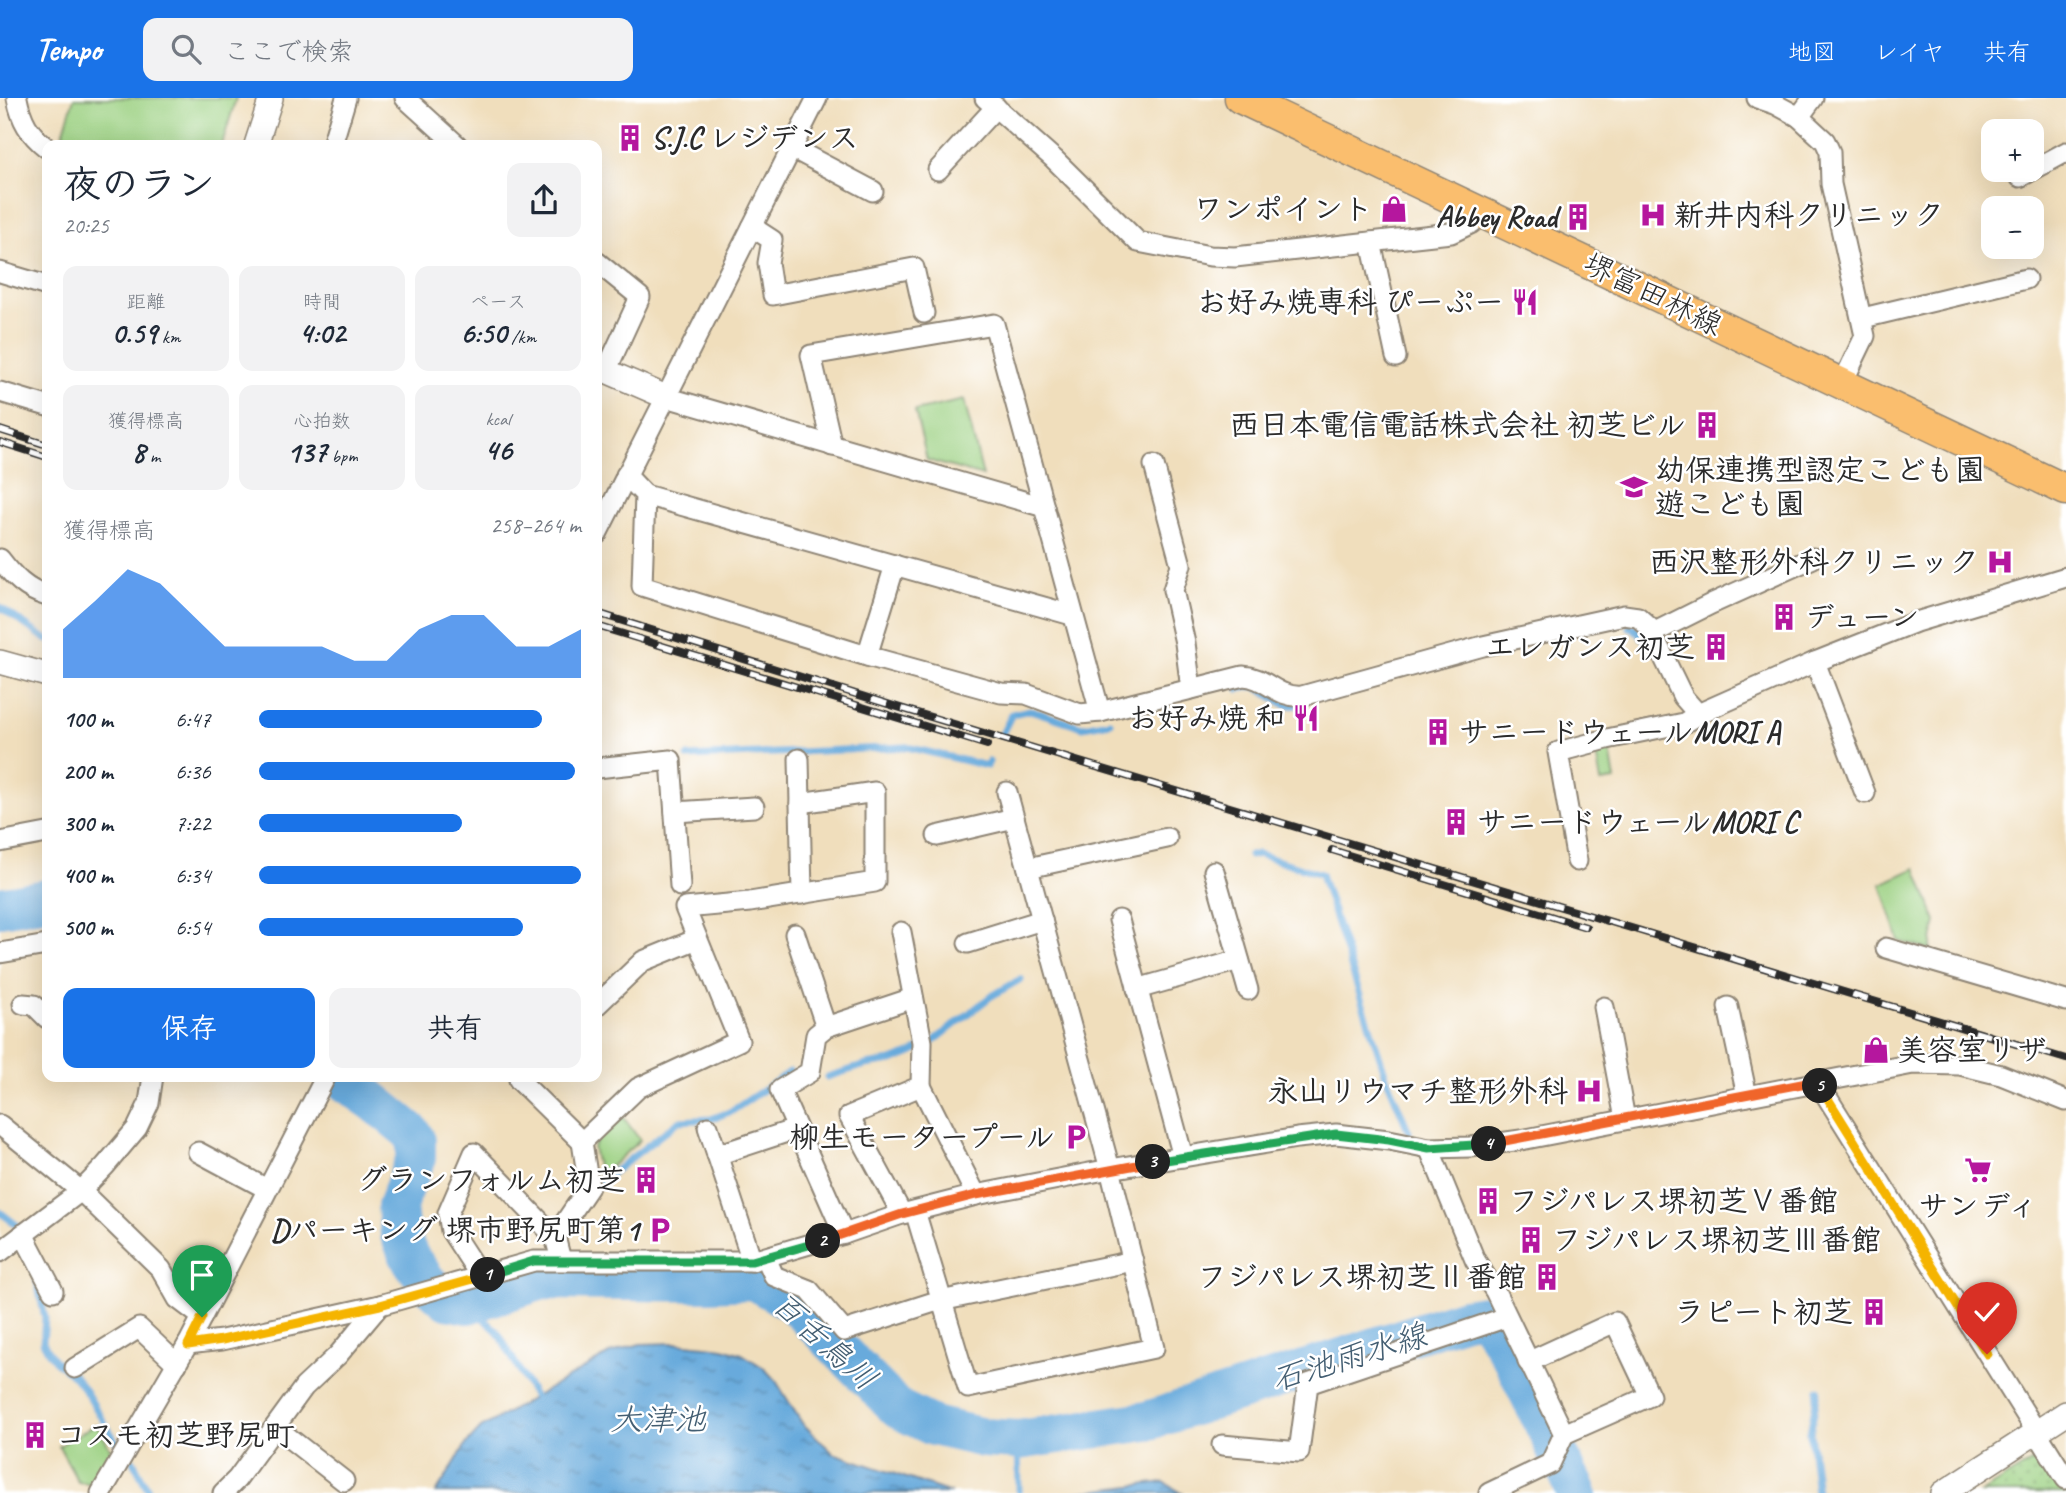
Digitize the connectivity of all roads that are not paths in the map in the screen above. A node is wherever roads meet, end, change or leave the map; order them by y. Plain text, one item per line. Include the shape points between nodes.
1 (16, 98) edge
2 (271, 98) edge
3 (346, 98) edge
4 (404, 98) edge
5 (817, 98) edge
6 (1240, 98) edge
7 (1757, 98) edge
8 (1813, 98) edge
9 (990, 103) edge
10 (1799, 117) junction
11 (258, 140) edge
12 (333, 140) edge
13 (451, 140) edge
14 (42, 144) edge
15 (792, 148) junction
16 (2066, 152) edge
17 (2044, 164) edge
18 (938, 170) dead end
19 (873, 191) dead end
20 (1479, 211) junction
21 (752, 227) junction
22 (1371, 242) junction
23 (602, 266) edge
24 (0, 272) edge
25 (2026, 279) dead end
26 (42, 285) edge
27 (924, 313) dead end
28 (1863, 318) junction
29 (1396, 357) dead end
30 (602, 367) edge
31 (602, 369) edge
32 (1842, 384) junction
33 (0, 392) edge
34 (666, 397) junction
35 (42, 405) edge
36 (832, 446) junction
37 (1154, 465) dead end
38 (626, 475) junction
39 (2066, 490) edge
40 (645, 495) junction
41 (1044, 507) junction
42 (602, 524) edge
43 (1813, 558) dead end
44 (0, 559) edge
45 (895, 565) junction
46 (2066, 577) edge
47 (42, 594) edge
48 (1072, 615) junction
49 (1653, 633) junction
50 (867, 656) junction
51 (0, 662) edge
52 (1815, 662) junction
53 (42, 674) edge
54 (1191, 689) junction
55 (1100, 712) junction
56 (1698, 714) junction
57 (799, 759) dead end
58 (602, 768) edge
59 (1007, 792) dead end
60 (1864, 793) dead end
61 (800, 803) junction
62 (754, 807) dead end
63 (676, 812) junction
64 (1014, 818) junction
65 (42, 834) edge
66 (937, 836) dead end
67 (1167, 838) dead end
68 (0, 842) edge
69 (1577, 861) dead end
70 (1028, 868) junction
71 (1214, 871) dead end
72 (680, 886) dead end
73 (802, 894) junction
74 (1042, 920) junction
75 (1119, 920) dead end
76 (901, 932) dead end
77 (795, 934) dead end
78 (697, 939) junction
79 (968, 943) dead end
80 (42, 946) edge
81 (1886, 947) dead end
82 (0, 953) edge
83 (1239, 960) junction
84 (1137, 989) junction
85 (1248, 990) dead end
86 (913, 998) junction
87 (602, 1000) edge
88 (2066, 1001) edge
89 (23, 1004) dead end
90 (1604, 1007) dead end
91 (1728, 1007) dead end
92 (42, 1013) edge
93 (826, 1027) junction
94 (1817, 1081) junction
95 (152, 1082) edge
96 (323, 1082) edge
97 (521, 1082) edge
98 (921, 1086) junction
99 (1746, 1096) junction
100 (2066, 1101) edge
101 (1625, 1119) junction
102 (0, 1125) edge
103 (708, 1127) dead end
104 (796, 1129) junction
105 (582, 1142) junction
106 (1429, 1148) junction
107 (198, 1152) dead end
108 (717, 1156) junction
109 (1183, 1157) junction
110 (1110, 1169) junction
111 (267, 1189) junction
112 (81, 1191) junction
113 (976, 1195) junction
114 (908, 1212) junction
115 (23, 1234) junction
116 (844, 1234) junction
117 (555, 1237) junction
118 (0, 1252) edge
119 (759, 1260) junction
120 (561, 1261) junction
121 (1133, 1261) junction
122 (481, 1277) junction
123 (52, 1291) dead end
124 (942, 1302) junction
125 (380, 1305) junction
126 (202, 1317) junction
127 (1507, 1317) junction
128 (188, 1345) junction
129 (1528, 1362) junction
130 (177, 1364) junction
131 (75, 1368) dead end
132 (2066, 1413) edge
133 (275, 1427) junction
134 (2036, 1432) junction
135 (1222, 1445) dead end
136 (1557, 1449) junction
137 (2066, 1479) edge
138 (344, 1481) dead end
139 (1521, 1487) edge
140 (101, 1493) edge
141 (223, 1493) edge
142 (1489, 1493) edge
143 (1942, 1493) edge

1 - 14 street via 20,117
2 - 11 street
3 - 12 street
4 - 13 street
5 - 15 street
6 - 20 main road, 堺富田林線
7 - 10 street
8 - 10 street
9 - 18 street
9 - 22 street via 1138,242 1235,257
10 - 28 street via 1825,141 1829,152 1831,184
15 - 19 street
15 - 21 street
16 - 17 street
20 - 22 street via 1472,223 1451,233
20 - 32 main road, 堺富田林線
21 - 27 street via 772,240 768,263 773,295 914,268
21 - 34 street
22 - 29 street
23 - 30 street via 640,297
24 - 26 street
25 - 28 street
28 - 32 street via 1865,336
31 - 34 street
32 - 39 main road, 堺富田林線
33 - 35 street
34 - 36 street
34 - 38 street
36 - 41 street
36 - 41 street via 811,355 994,324
37 - 54 street via 1181,565 1173,590
38 - 40 street
38 - 42 street
40 - 45 street
40 - 50 street via 642,586
41 - 48 street
43 - 49 street
44 - 47 street via 24,585
45 - 48 street
45 - 50 street
46 - 52 street via 1916,622
48 - 55 street
49 - 54 street via 1638,617 1624,615 1483,646 1302,696 1288,697 1256,677 1243,676
49 - 56 street via 1684,697
50 - 55 street via 1002,693 1026,694 1080,714
51 - 53 street
52 - 56 street
52 - 60 street
54 - 55 street
56 - 69 street via 1684,723 1558,752
57 - 61 street
58 - 63 street via 671,761
59 - 64 street
61 - 73 street
61 - 73 street via 875,792 875,882
62 - 63 street
63 - 72 street
64 - 66 street
64 - 70 street
65 - 68 street
67 - 70 street
70 - 74 street
71 - 83 street
73 - 78 street via 685,908
74 - 79 street
74 - 110 street
75 - 84 street
76 - 86 street
77 - 93 street
78 - 87 street via 643,961
78 - 105 street via 739,1041 638,1088
80 - 82 street
81 - 88 street
83 - 84 street
83 - 85 street
84 - 109 street
86 - 93 street
86 - 98 street via 923,1048
89 - 92 street
90 - 101 street
91 - 99 street
93 - 104 street via 816,1035 810,1072 780,1090
94 - 99 street
94 - 100 street via 1913,1064 1960,1065 2001,1075
94 - 134 street
95 - 112 street via 137,1128
96 - 111 street
97 - 105 street
98 - 113 street
98 - 114 street via 849,1116
99 - 101 street
101 - 106 street via 1508,1142
102 - 112 street
103 - 108 street
104 - 108 street
104 - 116 street
105 - 117 street via 589,1187
106 - 109 street via 1336,1134
106 - 127 street via 1475,1260
107 - 111 street
108 - 119 street
109 - 110 street
110 - 113 street
110 - 121 street
111 - 126 street
112 - 115 street
112 - 126 street via 161,1269 178,1299
113 - 114 street
114 - 116 street
114 - 124 street
115 - 118 street
115 - 123 street
116 - 119 street
117 - 120 street
117 - 122 street via 474,1153 448,1213 451,1231
119 - 120 street
119 - 124 street via 774,1276 809,1290 844,1331
120 - 122 street via 534,1261
121 - 124 street
121 - 124 street via 1154,1348 982,1385 968,1388
122 - 125 street
125 - 128 street
125 - 133 street via 304,1387
126 - 128 street
127 - 129 street
127 - 135 street via 1308,1384 1299,1452
128 - 130 street
129 - 136 street
129 - 136 street via 1615,1322 1650,1396
130 - 131 street via 139,1328
130 - 140 street
132 - 134 street
133 - 138 street
133 - 141 street
134 - 137 street
134 - 143 street
136 - 139 street
139 - 142 street

